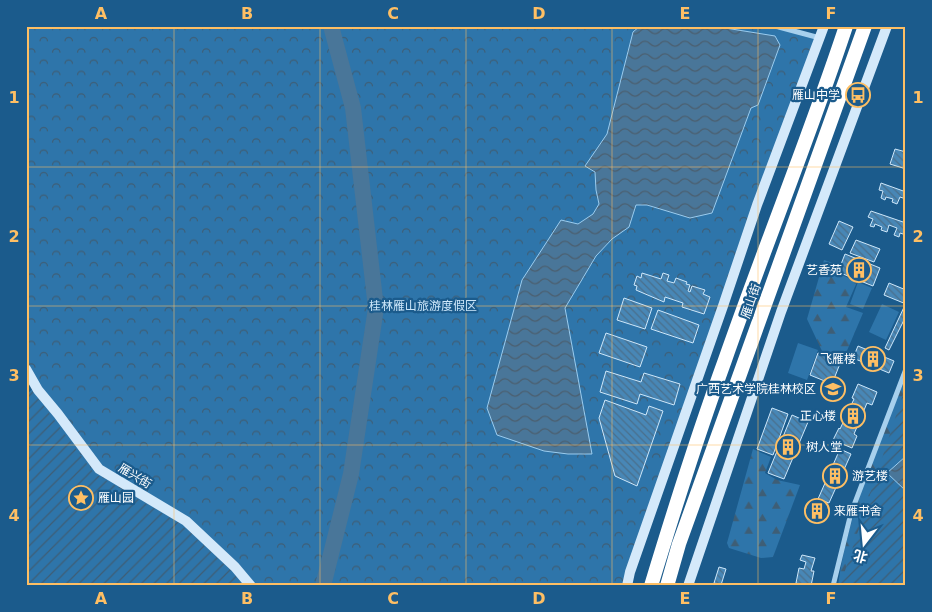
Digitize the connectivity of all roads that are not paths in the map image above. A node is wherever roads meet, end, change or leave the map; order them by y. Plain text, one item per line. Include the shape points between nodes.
1 (775, 26) edge
2 (824, 26) edge
3 (846, 26) edge
4 (866, 26) edge
5 (887, 26) edge
6 (820, 38) junction
7 (26, 369) edge
8 (906, 369) edge
9 (251, 586) edge
10 (627, 586) edge
11 (651, 586) edge
12 (667, 586) edge
13 (688, 586) edge
14 (833, 586) edge

1 - 6 street
2 - 6 street
3 - 11 highway, 雁山街 via 806,144 725,359
4 - 12 highway, 雁山街 via 679,544
5 - 13 street via 781,312
6 - 10 street via 756,205
7 - 9 street, 雁兴街 via 38,390 99,470 186,521
8 - 14 street via 851,513

